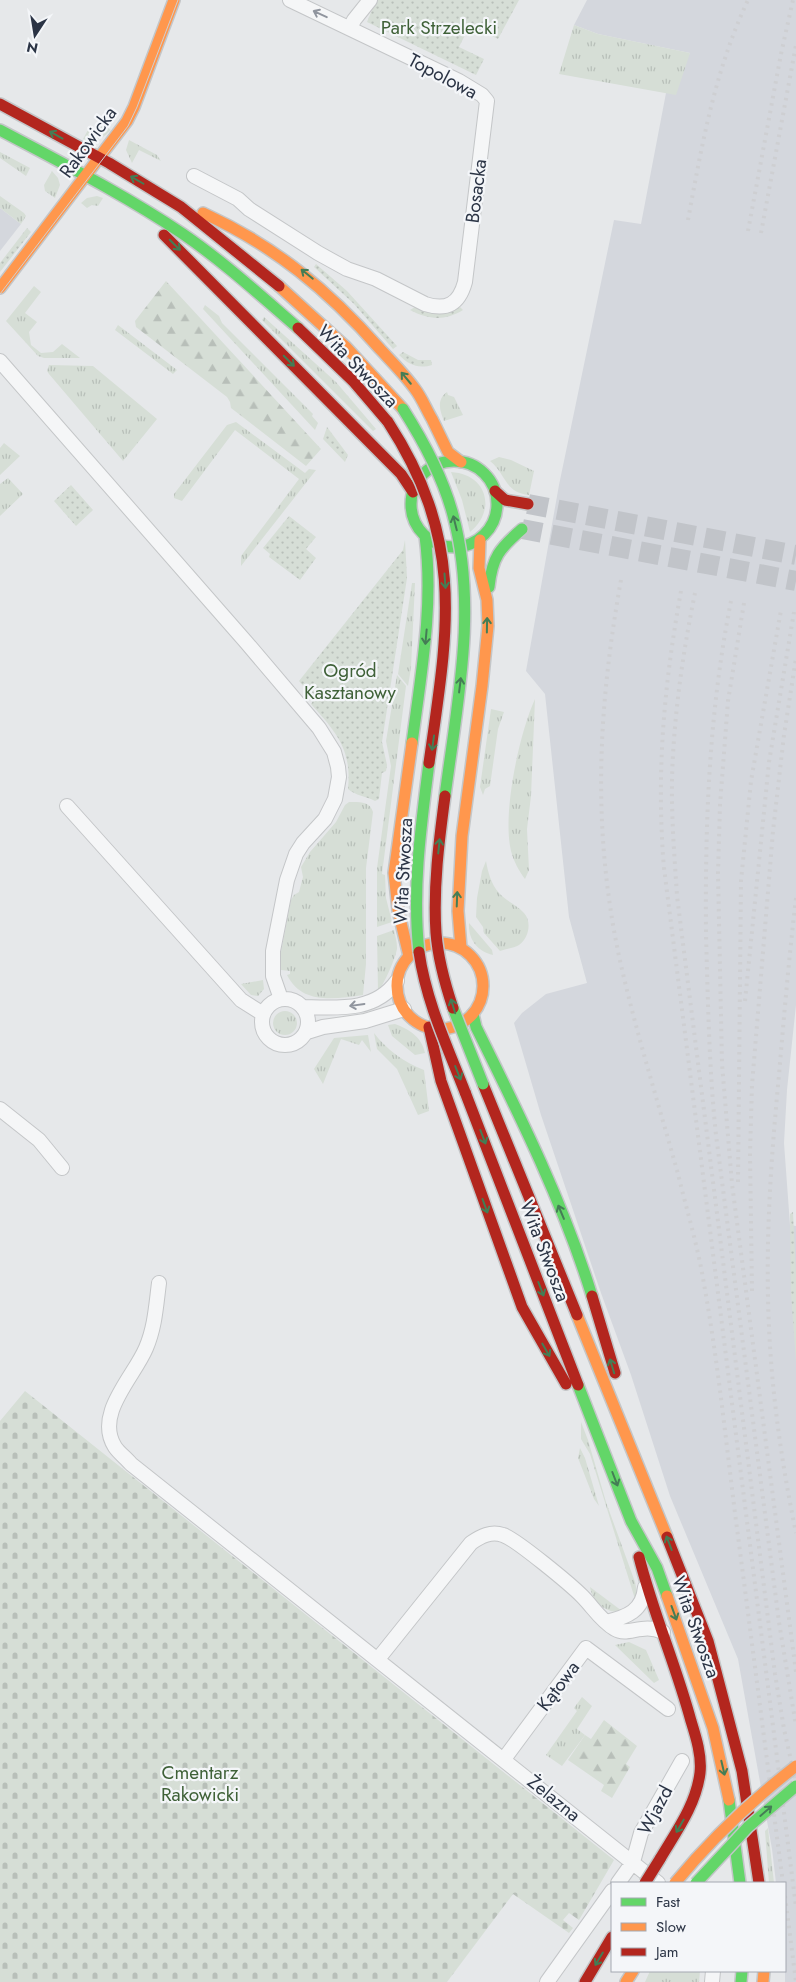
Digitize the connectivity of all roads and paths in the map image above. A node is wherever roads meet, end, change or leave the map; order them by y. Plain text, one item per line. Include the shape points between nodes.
1 (174, 0) edge
2 (290, 0) edge
3 (370, 0) edge
4 (350, 28) junction
5 (487, 101) joint
6 (0, 104) edge
7 (0, 130) edge
8 (99, 158) junction
9 (86, 176) junction
10 (194, 176) dead end
11 (127, 199) junction
12 (174, 202) junction
13 (0, 288) edge
14 (0, 361) edge
15 (461, 462) junction
16 (494, 491) junction
17 (412, 492) junction
18 (528, 504) tunnel mouth
19 (489, 530) junction
20 (425, 536) junction
21 (480, 540) junction
22 (487, 602) junction
23 (68, 806) dead end
24 (461, 948) junction
25 (410, 956) junction
26 (398, 981) junction
27 (281, 999) junction
28 (303, 1007) junction
29 (404, 1009) junction
30 (263, 1014) junction
31 (473, 1014) junction
32 (429, 1027) junction
33 (307, 1032) junction
34 (0, 1109) edge
35 (62, 1168) dead end
36 (159, 1283) dead end
37 (598, 1436) junction
38 (638, 1464) junction
39 (632, 1521) junction
40 (646, 1583) junction
41 (606, 1622) junction
42 (662, 1632) junction
43 (378, 1660) junction
44 (668, 1709) dead end
45 (504, 1759) junction
46 (682, 1761) dead end
47 (796, 1766) edge
48 (796, 1786) edge
49 (633, 1862) junction
50 (619, 1882) edge
51 (647, 1882) edge
52 (657, 1882) edge
53 (676, 1882) edge
54 (697, 1882) edge
55 (740, 1882) edge
56 (759, 1882) edge
57 (611, 1892) edge
58 (611, 1939) edge
59 (547, 1982) edge
60 (585, 1982) edge

1 - 8 main road, Rakowicka via 130,114
4 -> 2 street, Topolowa
3 - 4 street
4 - 5 street, Topolowa via 459,82
5 - 10 street, Bosacka via 465,282 453,303 439,307 425,304 376,279 347,269 238,199
8 -> 6 main road, Wita Stwosza
7 - 9 main road, Wita Stwosza
8 - 9 main road, Rakowicka
12 -> 8 main road, Wita Stwosza
9 - 11 main road, Wita Stwosza
9 - 13 main road, Rakowicka
11 -> 17 main road via 390,462
11 -> 37 main road, Wita Stwosza, bridge via 184,235 242,280 338,365 388,422 412,460 428,498 444,567 446,609 417,873 417,935 424,978
15 -> 12 main road via 448,452 414,388 316,282 255,239 220,220
38 -> 12 main road, Wita Stwosza, bridge via 483,1084 444,975 436,934 436,874 464,649 465,599 463,564 454,519 441,479 403,409 378,378 326,327
14 - 27 street via 246,642 319,728 334,752 339,777 335,799 325,819 296,854 287,880 273,951 273,976
15 - 16 main road via 476,466 486,475
15 - 17 main road via 447,460 433,465 421,476
16 - 18 main road via 505,500
16 - 19 main road via 497,512
17 - 20 main road via 416,526
19 - 21 main road
19 - 22 main road via 505,526 522,529 493,558
20 - 21 main road via 436,544 450,547
20 -> 25 main road, Wita Stwosza via 429,565 426,639 394,873 398,910
21 - 22 main road via 478,558
24 -> 22 main road via 457,918 458,878 485,664
23 - 30 street via 241,1000
24 - 25 main road via 434,943
24 - 31 main road via 477,962 482,973 482,997
25 - 26 main road
26 -> 28 street via 386,995 367,1004
26 - 29 main road
27 - 28 street via 293,1000
27 - 30 street via 270,1004
28 - 33 street via 308,1019
29 - 32 main road
29 - 33 street via 366,1021 323,1026
30 - 33 street via 263,1031 276,1044 294,1044
31 - 32 main road via 453,1027
38 -> 31 main road via 624,1405 580,1258 529,1134 476,1027
32 -> 37 main road via 448,1104 522,1308
34 - 35 street via 39,1140
36 - 43 street, Żelazna via 151,1336 110,1417 109,1429 114,1446 131,1464
37 -> 39 main road, Wita Stwosza
56 -> 38 main road, Wita Stwosza via 742,1771 708,1640
39 - 40 main road
39 -> 55 main road, Wita Stwosza via 657,1568 714,1728 728,1791
40 - 41 street via 645,1597 634,1611
40 - 42 main road
41 - 42 street via 620,1632 650,1628
41 - 43 street via 581,1595 519,1544 504,1535 481,1535 471,1542
42 -> 51 main road, bridge via 685,1696 700,1765 690,1807
43 - 45 street, Żelazna
44 - 45 street, Kątowa via 586,1648
45 - 49 street, Żelazna
46 - 49 street, Wjazd via 641,1833
47 - 53 main road, bridge via 739,1812
54 -> 48 main road, bridge via 748,1827
49 - 50 street
49 - 52 street, Żelazna
57 - 59 street
58 -> 60 main road

